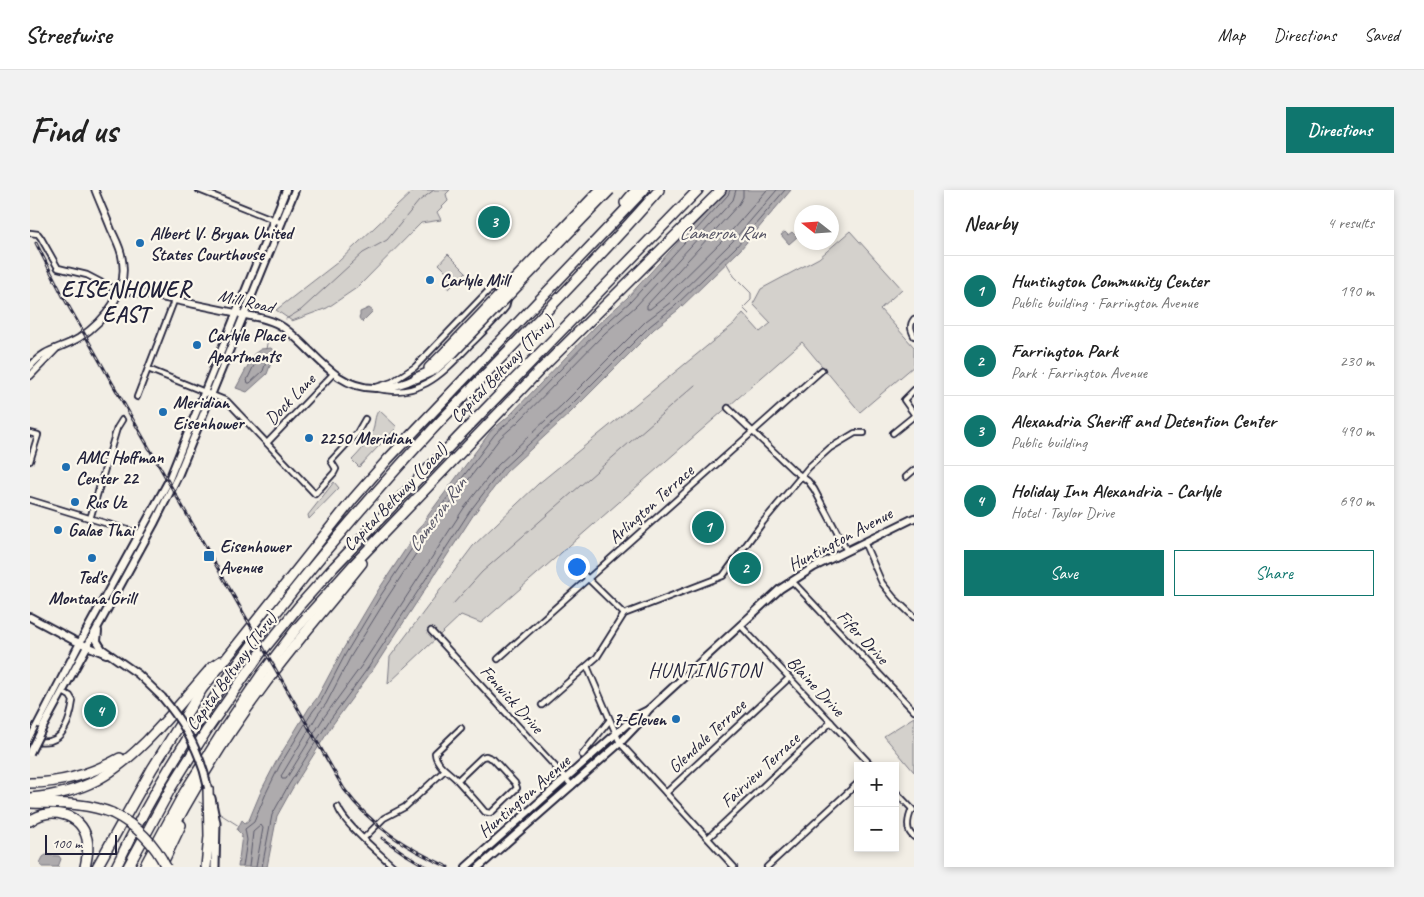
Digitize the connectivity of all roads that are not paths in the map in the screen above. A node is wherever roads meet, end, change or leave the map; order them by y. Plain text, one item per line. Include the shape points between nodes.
1 (95, 190) edge
2 (199, 190) edge
3 (286, 190) edge
4 (295, 190) edge
5 (600, 190) edge
6 (610, 190) edge
7 (636, 190) edge
8 (644, 190) edge
9 (658, 190) edge
10 (666, 190) edge
11 (698, 190) edge
12 (721, 190) edge
13 (274, 220) junction
14 (282, 223) junction
15 (30, 233) edge
16 (602, 234) junction
17 (594, 263) junction
18 (120, 289) junction
19 (174, 301) junction
20 (236, 314) junction
21 (244, 315) junction
22 (914, 319) edge
23 (914, 336) edge
24 (57, 348) junction
25 (449, 353) junction
26 (30, 367) edge
27 (148, 368) junction
28 (822, 370) dead end
29 (333, 374) junction
30 (30, 376) edge
31 (416, 378) joint
32 (374, 388) junction
33 (914, 390) edge
34 (204, 391) junction
35 (212, 394) junction
36 (137, 397) dead end
37 (728, 408) dead end
38 (914, 415) edge
39 (122, 420) dead end
40 (365, 420) dead end
41 (30, 432) edge
42 (754, 432) junction
43 (864, 433) dead end
44 (893, 433) dead end
45 (268, 443) junction
46 (30, 460) edge
47 (914, 470) edge
48 (801, 476) junction
49 (906, 477) dead end
50 (30, 500) edge
51 (399, 516) junction
52 (90, 518) junction
53 (914, 518) edge
54 (140, 534) junction
55 (147, 537) junction
56 (864, 542) junction
57 (847, 550) junction
58 (576, 567) dead end
59 (588, 579) junction
60 (792, 581) junction
61 (624, 614) junction
62 (914, 617) edge
63 (31, 618) edge
64 (102, 618) junction
65 (740, 625) junction
66 (431, 631) dead end
67 (80, 643) junction
68 (87, 646) junction
69 (227, 657) junction
70 (116, 659) junction
71 (498, 659) dead end
72 (586, 666) junction
73 (789, 678) junction
74 (63, 692) junction
75 (542, 705) dead end
76 (648, 710) junction
77 (914, 711) edge
78 (609, 721) junction
79 (832, 722) junction
80 (39, 728) junction
81 (461, 728) dead end
82 (616, 735) junction
83 (30, 740) edge
84 (620, 743) junction
85 (141, 745) junction
86 (30, 752) edge
87 (582, 755) dead end
88 (214, 760) junction
89 (868, 762) edge
90 (445, 770) junction
91 (566, 779) junction
92 (458, 780) junction
93 (30, 783) edge
94 (572, 786) junction
95 (854, 786) edge
96 (208, 788) junction
97 (666, 794) junction
98 (899, 794) edge
99 (30, 798) edge
100 (30, 803) edge
101 (338, 807) dead end
102 (913, 810) edge
103 (30, 821) edge
104 (914, 837) edge
105 (364, 838) junction
106 (708, 838) junction
107 (85, 867) edge
108 (97, 867) edge
109 (116, 867) edge
110 (128, 867) edge
111 (144, 867) edge
112 (153, 867) edge
113 (161, 867) edge
114 (166, 867) edge
115 (206, 867) edge
116 (215, 867) edge
117 (394, 867) edge
118 (466, 867) edge
119 (479, 867) edge
120 (734, 867) edge
121 (767, 867) edge

1 - 18 street via 120,250 123,267
2 - 13 street
3 - 13 main road
4 - 14 main road
5 - 25 highway, bridge
6 - 25 highway, bridge
7 - 16 highway
8 - 16 highway, Capital Beltway (Local)
9 - 17 highway, Capital Beltway (Thru)
10 - 17 highway
11 - 110 highway, Capital Beltway (Thru) via 299,606 260,654 207,730
12 - 51 highway, Capital Beltway (Local)
13 - 14 street
13 - 20 main road
14 - 21 main road
15 - 18 street via 42,238 58,268 87,275
16 - 69 highway, Capital Beltway (Local) via 382,466
17 - 109 highway, Capital Beltway (Thru) via 390,476 288,598 240,660 203,716 163,780
18 - 19 street, Mill Road
18 - 24 street via 101,320 80,337
19 - 20 street, Mill Road
19 - 27 street
20 - 21 main road, Mill Road
20 - 34 main road
21 - 29 main road, Mill Road via 285,328
21 - 35 main road
22 - 23 street via 911,330
24 - 26 street via 45,352
24 - 30 street
25 - 31 highway via 434,370
27 - 34 street
27 - 36 street
28 - 42 street, Arlington Terrace
29 - 32 main road, Mill Road via 354,385
29 - 45 street, Dock Lane
31 - 32 main road, Mill Road
32 - 32 street, Mill Road via 403,391 434,380 503,311 508,299 496,288 490,289 415,367 392,382
33 - 38 street via 904,400
34 - 35 street
34 - 54 main road via 168,482
35 - 45 street via 228,401
35 - 55 main road via 178,476
37 - 42 street
38 - 44 street
39 - 52 street via 116,428
40 - 45 street via 331,461 336,469 315,494
41 - 46 street via 38,435
42 - 48 street
42 - 59 street, Arlington Terrace
43 - 48 street via 853,434 830,448
47 - 49 street
48 - 57 street via 814,489
48 - 61 street via 723,576
50 - 52 street
51 - 88 highway via 282,661
51 - 111 highway, Capital Beltway (Local) via 329,590 261,675 184,793
52 - 54 street
53 - 56 main road, Huntington Avenue
54 - 55 street
54 - 67 main road
55 - 64 main road
56 - 57 main road, Huntington Avenue
56 - 62 street via 882,583
57 - 60 main road, Huntington Avenue
58 - 59 street
59 - 61 street
59 - 71 street, Arlington Terrace
60 - 65 main road, Huntington Avenue
60 - 77 street, Fifer Drive
61 - 72 street via 596,657
63 - 67 main road
64 - 68 main road
64 - 70 main road via 97,641
65 - 73 street, Blaine Drive
65 - 76 main road, Huntington Avenue
66 - 91 street, Fenwick Drive
67 - 68 main road
67 - 80 main road
68 - 70 main road
68 - 74 main road
69 - 85 highway via 212,666
69 - 108 highway, Capital Beltway (Local) via 187,712
70 - 96 main road, bridge via 142,678 177,715 193,742
72 - 75 street
72 - 78 street
73 - 79 street, Blaine Drive
73 - 97 street, Glendale Terrace
74 - 80 main road
74 - 83 street via 73,701 64,730 50,741
76 - 82 main road, Huntington Avenue via 636,716
76 - 84 main road, Huntington Avenue
78 - 82 street
78 - 87 street
79 - 89 street, Blaine Drive
79 - 106 street, Fairview Terrace
80 - 83 main road
80 - 86 main road, bridge
81 - 90 street via 435,752
82 - 84 street
82 - 91 main road, Huntington Avenue
84 - 94 main road, Huntington Avenue
84 - 97 street
85 - 93 highway via 87,773
85 - 99 highway via 96,780 65,792
88 - 112 highway via 178,818
88 - 113 highway
90 - 92 street
90 - 105 street via 405,807 384,818
91 - 94 street, Fenwick Drive
91 - 118 main road, Huntington Avenue
92 - 92 street via 485,812 490,813 517,788 493,759 486,756
94 - 119 main road, Huntington Avenue
95 - 121 street
96 - 115 highway
96 - 116 main road via 216,823
97 - 106 street
98 - 102 street
100 - 114 highway, bridge via 79,804 112,813 140,830
101 - 105 street
102 - 104 street via 908,825 909,833
103 - 107 highway via 52,812 75,820 87,837
105 - 117 street
106 - 120 street

